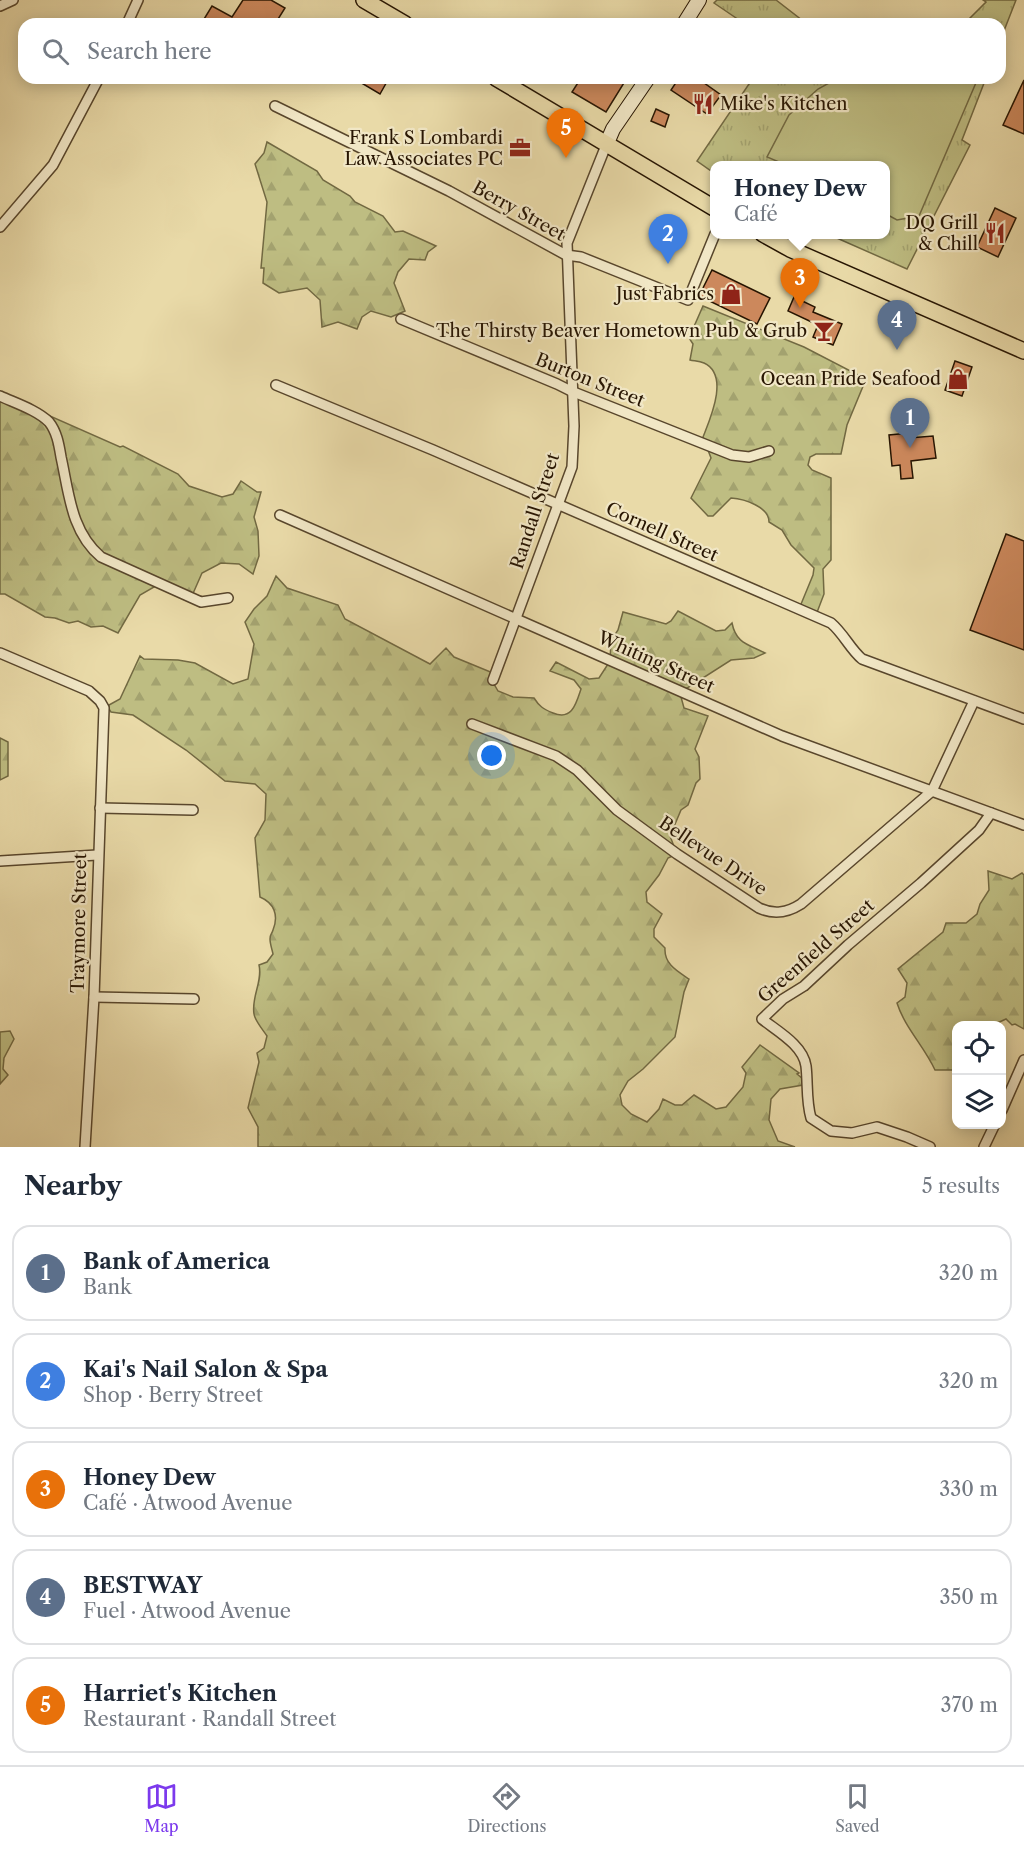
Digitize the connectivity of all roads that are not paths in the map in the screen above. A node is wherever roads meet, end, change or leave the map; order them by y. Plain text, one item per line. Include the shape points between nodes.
1 (13, 0) edge
2 (138, 0) edge
3 (364, 0) edge
4 (699, 0) edge
5 (0, 6) edge
6 (130, 18) edge
7 (395, 18) edge
8 (688, 18) edge
9 (96, 84) edge
10 (506, 84) edge
11 (644, 84) edge
12 (275, 106) dead end
13 (606, 143) junction
14 (710, 206) edge
15 (0, 227) edge
16 (713, 239) edge
17 (772, 239) edge
18 (566, 255) junction
19 (401, 319) dead end
20 (1024, 351) edge
21 (276, 385) dead end
22 (573, 392) junction
23 (0, 396) edge
24 (769, 451) dead end
25 (559, 505) junction
26 (280, 515) dead end
27 (228, 598) dead end
28 (516, 620) junction
29 (0, 653) edge
30 (493, 680) dead end
31 (974, 701) junction
32 (1024, 719) edge
33 (472, 724) dead end
34 (932, 791) junction
35 (100, 808) junction
36 (193, 810) dead end
37 (991, 813) junction
38 (1024, 825) edge
39 (97, 855) junction
40 (0, 861) edge
41 (94, 997) junction
42 (194, 999) dead end
43 (1022, 1058) edge
44 (1006, 1100) edge
45 (993, 1129) edge
46 (85, 1147) edge
47 (930, 1147) edge
48 (984, 1147) edge

1 - 5 street
2 - 6 street
3 - 7 main road
4 - 8 street
9 - 15 street via 53,165
10 - 13 main road
11 - 13 street, Randall Street
12 - 18 street, Berry Street via 449,191
13 - 14 main road
13 - 18 street, Randall Street via 567,243
16 - 18 street, Berry Street via 688,300 581,257
17 - 20 main road
18 - 22 street, Randall Street
19 - 22 street, Burton Street
21 - 25 street, Cornell Street
22 - 24 street, Burton Street via 732,455 749,457
22 - 25 street, Randall Street via 574,459
23 - 27 street via 50,423 57,436 80,534 88,547 101,557 201,602
25 - 28 street, Randall Street
25 - 31 street, Cornell Street via 831,623 862,659
26 - 28 street, Whiting Street
28 - 30 street, Randall Street
28 - 34 street, Whiting Street via 790,740
29 - 35 street, Traymore Street via 89,691 100,701 104,708
31 - 32 street, Cornell Street
31 - 34 street, Bellevue Drive
33 - 34 street, Bellevue Drive via 556,756 577,770 617,810 677,854 759,908 773,912 790,911 801,904
34 - 37 street, Whiting Street
35 - 36 street
35 - 39 street, Traymore Street
37 - 38 street, Whiting Street
37 - 47 street, Greenfield Street via 979,830 921,883 762,1019 796,1046 806,1063 810,1118 831,1131 852,1133 877,1127
39 - 40 street
39 - 41 street, Traymore Street
41 - 42 street
41 - 46 street, Traymore Street
43 - 44 street
45 - 48 street

